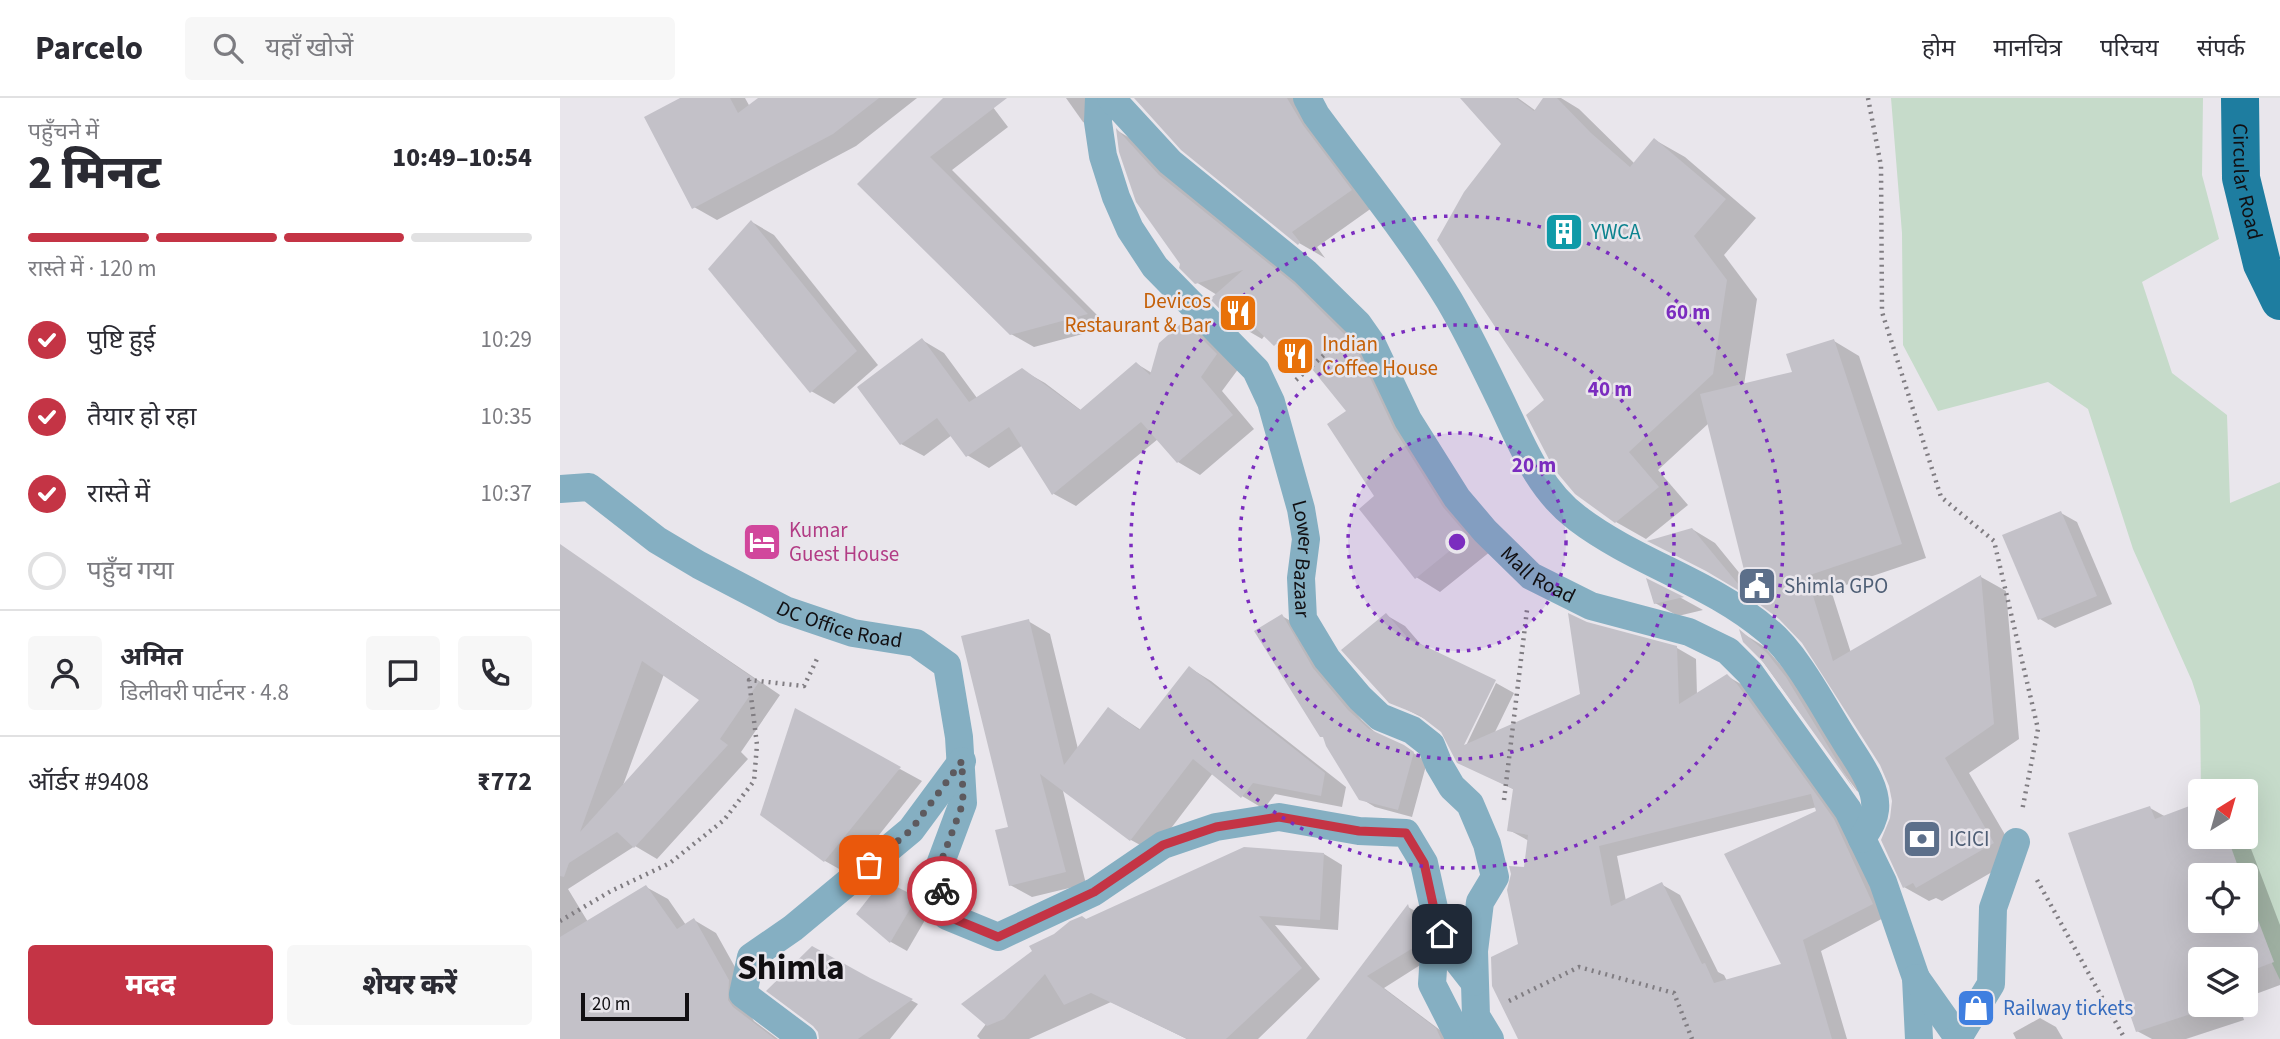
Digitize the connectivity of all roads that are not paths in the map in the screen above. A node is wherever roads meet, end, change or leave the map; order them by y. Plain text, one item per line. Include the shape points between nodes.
1 (1099, 98) edge
2 (1111, 98) edge
3 (1307, 98) edge
4 (2240, 98) edge
5 (2280, 301) edge
6 (560, 489) edge
7 (962, 761) junction
8 (1862, 839) junction
9 (2016, 842) road end
10 (1436, 918) junction
11 (1916, 978) junction
12 (1474, 982) junction
13 (1483, 1028) edge
14 (1959, 1038) edge
15 (803, 1039) edge
16 (1460, 1039) edge
17 (1919, 1039) edge

1 - 12 street, Lower Bazaar via 1103,156 1130,229 1155,267 1256,370 1271,402 1306,539 1301,578 1303,619 1327,659 1360,698 1380,717 1412,730 1431,745 1452,787 1470,804 1487,844 1495,877 1480,901
2 - 8 street, Mall Road via 1170,162 1305,272 1358,324 1408,420 1457,498 1485,531 1531,576 1591,606 1689,632 1728,651 1802,743
3 - 8 street via 1448,300 1530,464 1554,497 1625,549 1688,579 1738,610 1769,631 1791,656 1874,792 1875,811
4 - 5 main road, Circular Road via 2241,178 2262,264
6 - 7 street, DC Office Road via 589,487 657,540 785,610 853,633 916,643 947,665
7 - 10 street, DC Office Road via 963,803 938,870 947,916 998,937 1094,892 1163,845 1216,827 1279,817 1359,831 1406,833 1424,863
7 - 15 street via 911,830 751,957 743,994
8 - 11 street, Mall Road via 1883,883
9 - 14 street via 1993,908 1991,984
10 - 12 street, DC Office Road via 1449,950
10 - 16 street via 1432,984
11 - 14 street
11 - 17 street, Mall Road
12 - 13 street, Lower Bazaar

